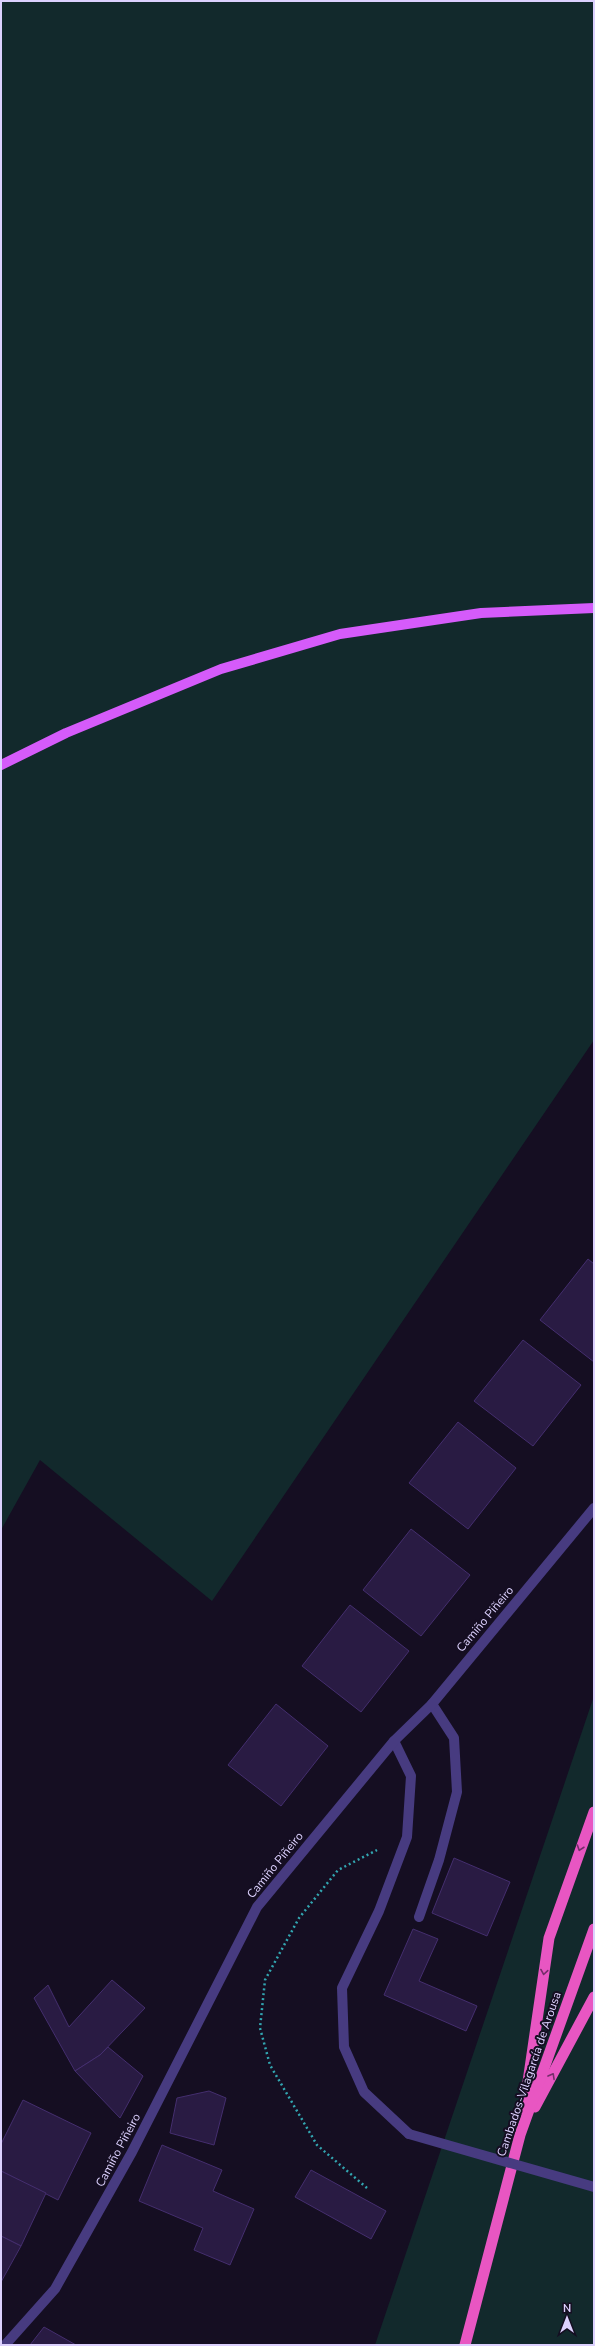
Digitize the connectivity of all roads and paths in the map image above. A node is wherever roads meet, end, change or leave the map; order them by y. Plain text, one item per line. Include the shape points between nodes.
1 (594, 608) edge
2 (1, 765) edge
3 (594, 1508) edge
4 (432, 1704) junction
5 (394, 1741) junction
6 (594, 1812) edge
7 (406, 1837) junction
8 (419, 1917) dead end
9 (594, 1929) edge
10 (594, 1997) edge
11 (520, 2135) junction
12 (594, 2187) edge
13 (367, 2188) dead end
14 (6, 2345) edge
15 (465, 2345) edge

1 - 2 main road via 481,613 340,634 221,669 66,734
3 - 4 street, Camiño Piñeiro
4 - 5 street, Camiño Piñeiro
4 - 8 street via 454,1738 457,1792 439,1860
5 - 7 street via 411,1776
5 - 14 street, Camiño Piñeiro via 257,1907 132,2152 55,2289
6 -> 11 highway via 549,1938
7 - 12 street, bridge via 379,1910 342,1988 344,2047 364,2092 409,2134
7 - 13 path via 338,1870 299,1918 265,1980 264,1987 260,2028 270,2065 317,2145
9 - 11 highway, Cambados-Vilagarcía de Arousa
11 -> 10 highway
11 - 15 highway, Cambados-Vilagarcía de Arousa

